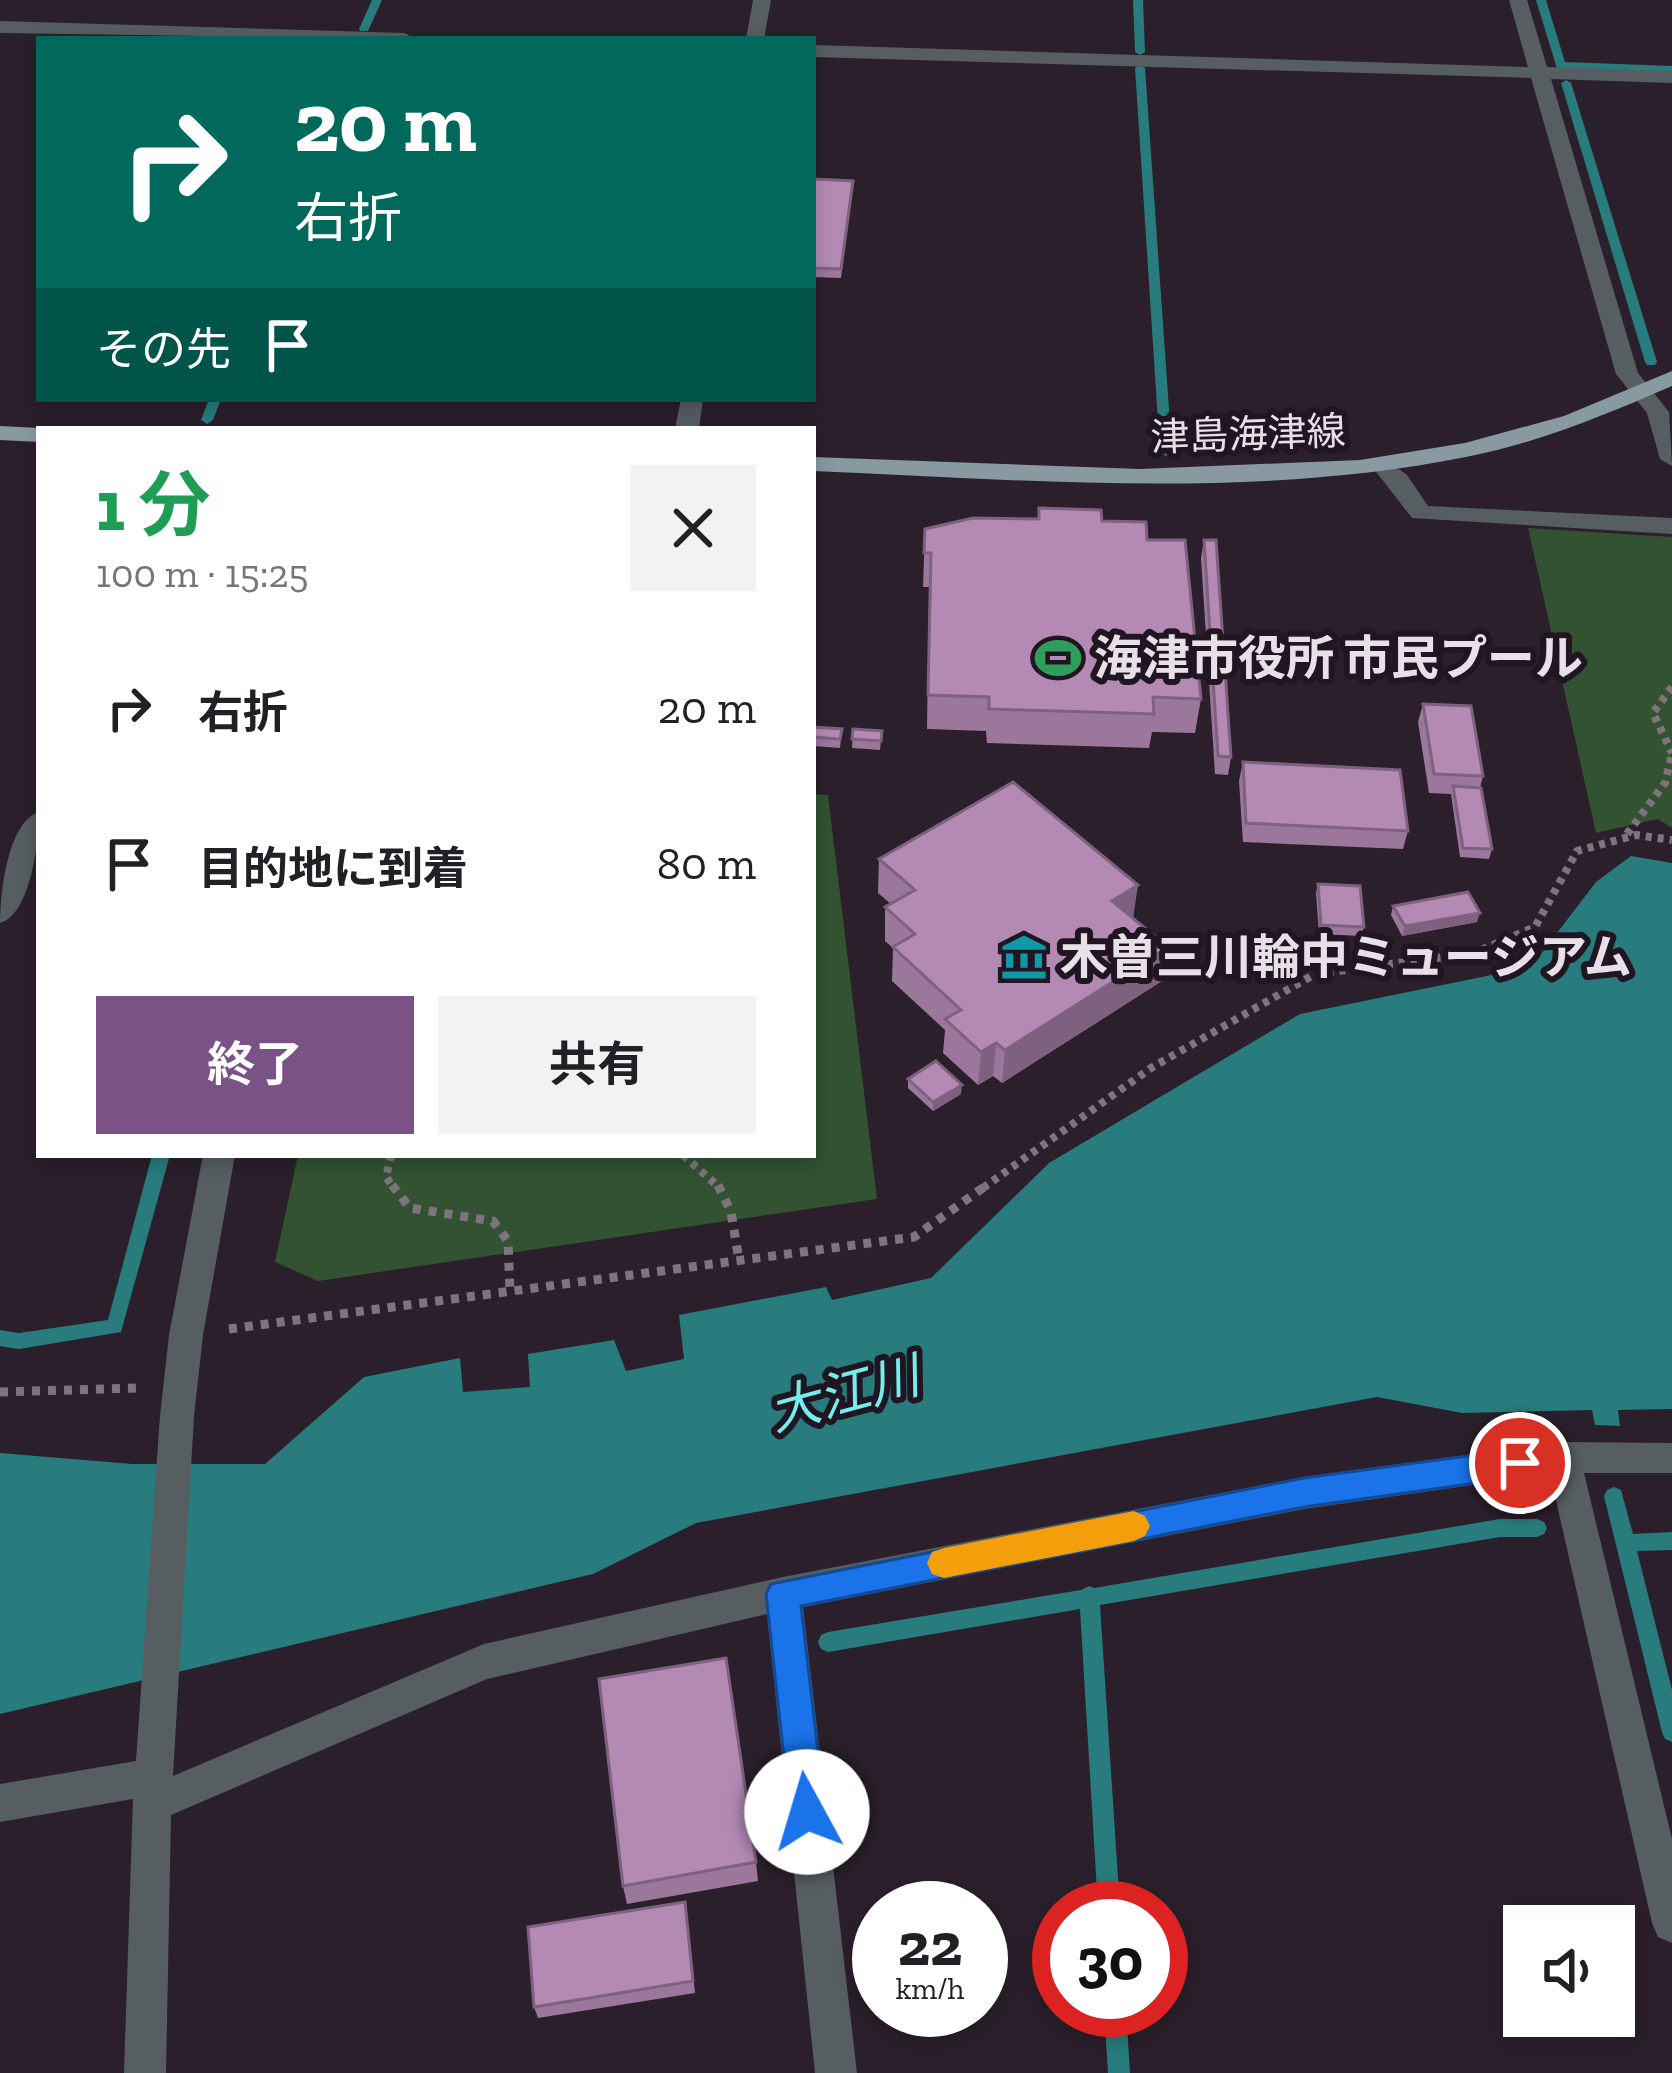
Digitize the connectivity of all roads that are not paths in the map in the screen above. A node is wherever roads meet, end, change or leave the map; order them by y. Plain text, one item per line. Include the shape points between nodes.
1 (762, 0) edge
2 (1518, 0) edge
3 (0, 27) edge
4 (304, 36) edge
5 (756, 36) edge
6 (816, 51) edge
7 (1539, 73) junction
8 (1672, 77) edge
9 (1672, 378) edge
10 (1644, 393) junction
11 (0, 433) edge
12 (36, 434) edge
13 (1672, 460) edge
14 (816, 464) edge
15 (1382, 464) junction
16 (1672, 526) edge
17 (36, 829) edge
18 (0, 913) edge
19 (218, 1158) edge
20 (1563, 1457) junction
21 (1672, 1458) edge
22 (783, 1594) junction
23 (153, 1790) junction
24 (0, 1803) edge
25 (1672, 1923) edge
26 (145, 2073) edge
27 (836, 2073) edge

1 - 5 street
2 - 7 street
3 - 4 street
6 - 7 street
7 - 8 street
7 - 10 street via 1627,374
9 - 10 main road, 津島海津線
10 - 13 street
10 - 15 main road, 津島海津線 via 1579,421
11 - 12 main road
14 - 15 main road, 津島海津線 via 1173,476
15 - 16 street via 1421,513
17 - 18 street
19 - 23 street via 178,1400
20 - 21 street
20 - 22 street via 1304,1492
20 - 25 street
22 - 23 street via 484,1662
22 - 27 street
23 - 24 street
23 - 26 street

